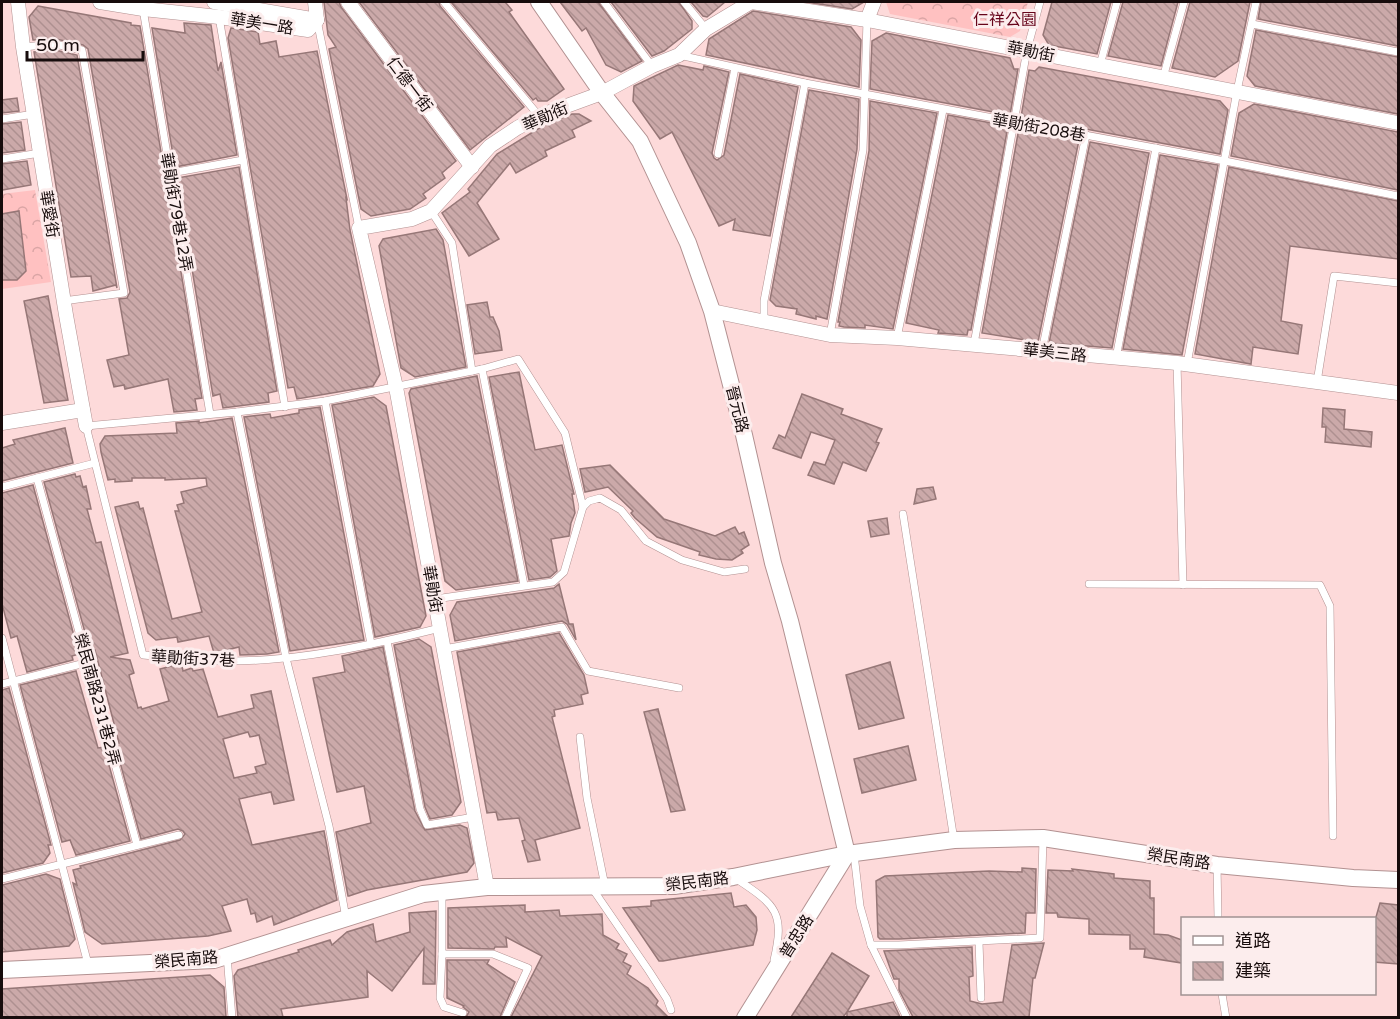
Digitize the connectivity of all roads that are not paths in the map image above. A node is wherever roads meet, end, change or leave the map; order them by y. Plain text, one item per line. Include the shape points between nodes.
1 (18, 2) edge
2 (99, 2) edge
3 (215, 2) edge
4 (315, 2) edge
5 (348, 2) edge
6 (444, 2) edge
7 (539, 2) edge
8 (604, 2) edge
9 (684, 2) edge
10 (751, 2) edge
11 (874, 2) edge
12 (1040, 2) edge
13 (1117, 2) edge
14 (1184, 2) edge
15 (1256, 2) edge
16 (143, 9) junction
17 (219, 17) junction
18 (317, 20) junction
19 (867, 20) junction
20 (1252, 24) junction
21 (705, 29) junction
22 (23, 47) junction
23 (1027, 50) junction
24 (1398, 51) edge
25 (679, 55) junction
26 (1100, 65) junction
27 (652, 66) junction
28 (735, 69) junction
29 (1163, 78) junction
30 (805, 83) junction
31 (1237, 91) junction
32 (602, 93) junction
33 (865, 93) junction
34 (943, 110) junction
35 (34, 114) junction
36 (539, 116) junction
37 (2, 119) edge
38 (1014, 123) junction
39 (1398, 123) edge
40 (1086, 135) junction
41 (1156, 148) junction
42 (40, 153) junction
43 (718, 154) dead end
44 (2, 159) edge
45 (243, 160) junction
46 (1225, 161) junction
47 (472, 167) junction
48 (171, 173) junction
49 (1398, 196) edge
50 (431, 211) junction
51 (359, 228) junction
52 (1398, 283) edge
53 (63, 301) junction
54 (712, 310) junction
55 (765, 322) junction
56 (830, 335) junction
57 (897, 338) junction
58 (974, 344) junction
59 (1042, 351) junction
60 (1116, 358) junction
61 (1182, 364) junction
62 (482, 369) junction
63 (472, 371) junction
64 (1317, 382) junction
65 (396, 387) junction
66 (1398, 393) edge
67 (325, 401) junction
68 (285, 407) junction
69 (83, 410) junction
70 (237, 412) junction
71 (210, 414) junction
72 (2, 423) edge
73 (86, 426) junction
74 (95, 463) junction
75 (37, 478) junction
76 (2, 487) edge
77 (583, 507) junction
78 (903, 514) dead end
79 (745, 569) dead end
80 (1089, 584) dead end
81 (524, 585) junction
82 (1184, 585) junction
83 (435, 599) junction
84 (440, 628) junction
85 (2, 638) edge
86 (387, 641) junction
87 (372, 644) junction
88 (444, 649) junction
89 (286, 658) junction
90 (89, 662) junction
91 (13, 681) junction
92 (2, 684) edge
93 (679, 688) dead end
94 (580, 737) dead end
95 (474, 817) junction
96 (179, 835) dead end
97 (1333, 836) dead end
98 (1043, 838) junction
99 (954, 840) junction
100 (137, 845) junction
101 (851, 854) junction
102 (62, 864) junction
103 (1217, 865) junction
104 (733, 877) junction
105 (2, 879) edge
106 (1398, 880) edge
107 (598, 886) junction
108 (487, 887) junction
109 (442, 892) junction
110 (1218, 917) edge
111 (346, 918) junction
112 (979, 942) junction
113 (872, 945) junction
114 (442, 954) junction
115 (227, 956) junction
116 (88, 964) junction
117 (2, 970) edge
118 (770, 977) junction
119 (1222, 995) edge
120 (981, 998) dead end
121 (671, 1010) dead end
122 (463, 1013) dead end
123 (232, 1017) edge
124 (505, 1017) edge
125 (745, 1017) edge
126 (907, 1017) edge
127 (1226, 1017) edge

1 - 22 street, 華愛街
2 - 16 street, 華美一路
3 - 18 street, 華美一路
4 - 18 street
5 - 47 street, 仁德一街
6 - 36 lane
7 - 32 street, 晉元路
8 - 27 lane
9 - 21 lane
10 - 19 street, 華勛街
10 - 21 street, 華勛街
11 - 19 street
12 - 23 lane
13 - 26 lane
14 - 29 lane
15 - 20 lane
16 - 17 street, 華美一路
16 - 48 lane, 華勛街79巷12弄
17 - 18 street, 華美一路 via 308,30
17 - 45 lane
18 - 51 lane
19 - 23 street, 華勛街
19 - 33 lane
20 - 24 lane
20 - 31 lane
21 - 25 street, 華勛街
22 - 35 street, 華愛街
22 - 53 lane via 55,44 81,50 124,293
23 - 26 street, 華勛街
23 - 38 lane
25 - 27 street, 華勛街
25 - 28 lane, 華勛街208巷
26 - 29 street, 華勛街
27 - 32 street, 華勛街
28 - 30 lane, 華勛街208巷
28 - 43 lane
29 - 31 street, 華勛街
30 - 33 lane, 華勛街208巷
30 - 55 lane via 764,301
31 - 39 street, 華勛街
31 - 46 lane
32 - 36 street, 華勛街
32 - 54 street, 晉元路 via 645,149 688,243
33 - 34 lane, 華勛街208巷
33 - 56 lane via 863,150
34 - 38 lane, 華勛街208巷
34 - 57 lane
35 - 37 lane
35 - 42 street, 華愛街
36 - 47 street, 華勛街 via 490,146
38 - 40 lane, 華勛街208巷
38 - 58 lane
40 - 41 lane, 華勛街208巷
40 - 59 lane
41 - 46 lane, 華勛街208巷
41 - 60 lane
42 - 44 lane
42 - 53 street, 華愛街
45 - 48 lane
45 - 68 lane
46 - 49 lane, 華勛街208巷
46 - 61 lane
47 - 50 street, 華勛街
48 - 71 lane, 華勛街79巷12弄
50 - 51 street via 412,219
50 - 63 lane via 452,243
51 - 65 street, 華勛街
52 - 64 lane via 1334,276
53 - 69 street, 華愛街
54 - 55 street, 華美三路
54 - 101 street, 晉元路 via 773,563
55 - 56 street, 華美三路
56 - 57 street, 華美三路
57 - 58 street, 華美三路
58 - 59 street, 華美三路
59 - 60 street, 華美三路
60 - 61 street, 華美三路
61 - 64 street, 華美三路
61 - 82 lane
62 - 63 lane
62 - 77 lane via 519,359 565,433
62 - 81 lane
63 - 65 lane
64 - 66 street, 華美三路
65 - 67 lane
65 - 83 street, 華勛街
67 - 68 lane
67 - 87 lane
68 - 70 lane
69 - 72 street
69 - 73 street, 華愛街
70 - 71 lane
70 - 89 lane
71 - 73 lane
73 - 74 lane, 華勛街37巷
74 - 75 lane
74 - 89 lane, 華勛街37巷 via 143,655 230,662
75 - 76 lane
75 - 90 lane, 榮民南路231巷2弄
77 - 79 lane via 600,498 621,510 646,541 682,560 724,572
77 - 81 lane via 564,572 553,582
78 - 99 lane
80 - 82 lane
81 - 83 lane
82 - 97 lane via 1320,585 1330,606
83 - 84 street, 華勛街
84 - 86 lane, 華勛街37巷
84 - 88 street, 華勛街
85 - 91 lane
86 - 87 lane, 華勛街37巷
86 - 95 lane via 420,809 427,825
87 - 89 lane, 華勛街37巷
88 - 93 lane via 562,627 588,671
88 - 95 street, 華勛街
89 - 111 lane via 329,826
90 - 91 lane
90 - 100 lane, 榮民南路231巷2弄
91 - 92 lane
91 - 102 lane
94 - 107 lane
95 - 108 street, 華勛街
96 - 100 lane
98 - 99 street, 榮民南路
98 - 103 street, 榮民南路
98 - 112 lane via 1040,938
99 - 101 street, 榮民南路
100 - 102 lane
101 - 104 street, 榮民南路
101 - 113 lane
101 - 118 street, 普忠路
102 - 105 lane
102 - 116 lane
103 - 106 street, 榮民南路
103 - 110 lane
104 - 107 street, 榮民南路 via 674,886
104 - 118 lane via 763,896 776,911 780,934
107 - 108 street, 榮民南路
107 - 121 lane
108 - 109 street, 榮民南路
109 - 111 street, 榮民南路 via 423,894
109 - 114 lane
111 - 115 street, 榮民南路
112 - 113 lane
112 - 120 lane
113 - 126 lane
114 - 122 lane via 440,998 444,1007
114 - 124 lane via 493,954 528,968
115 - 116 street, 榮民南路 via 214,960
115 - 123 lane
116 - 117 street, 榮民南路
118 - 125 street, 普忠路
119 - 127 lane

